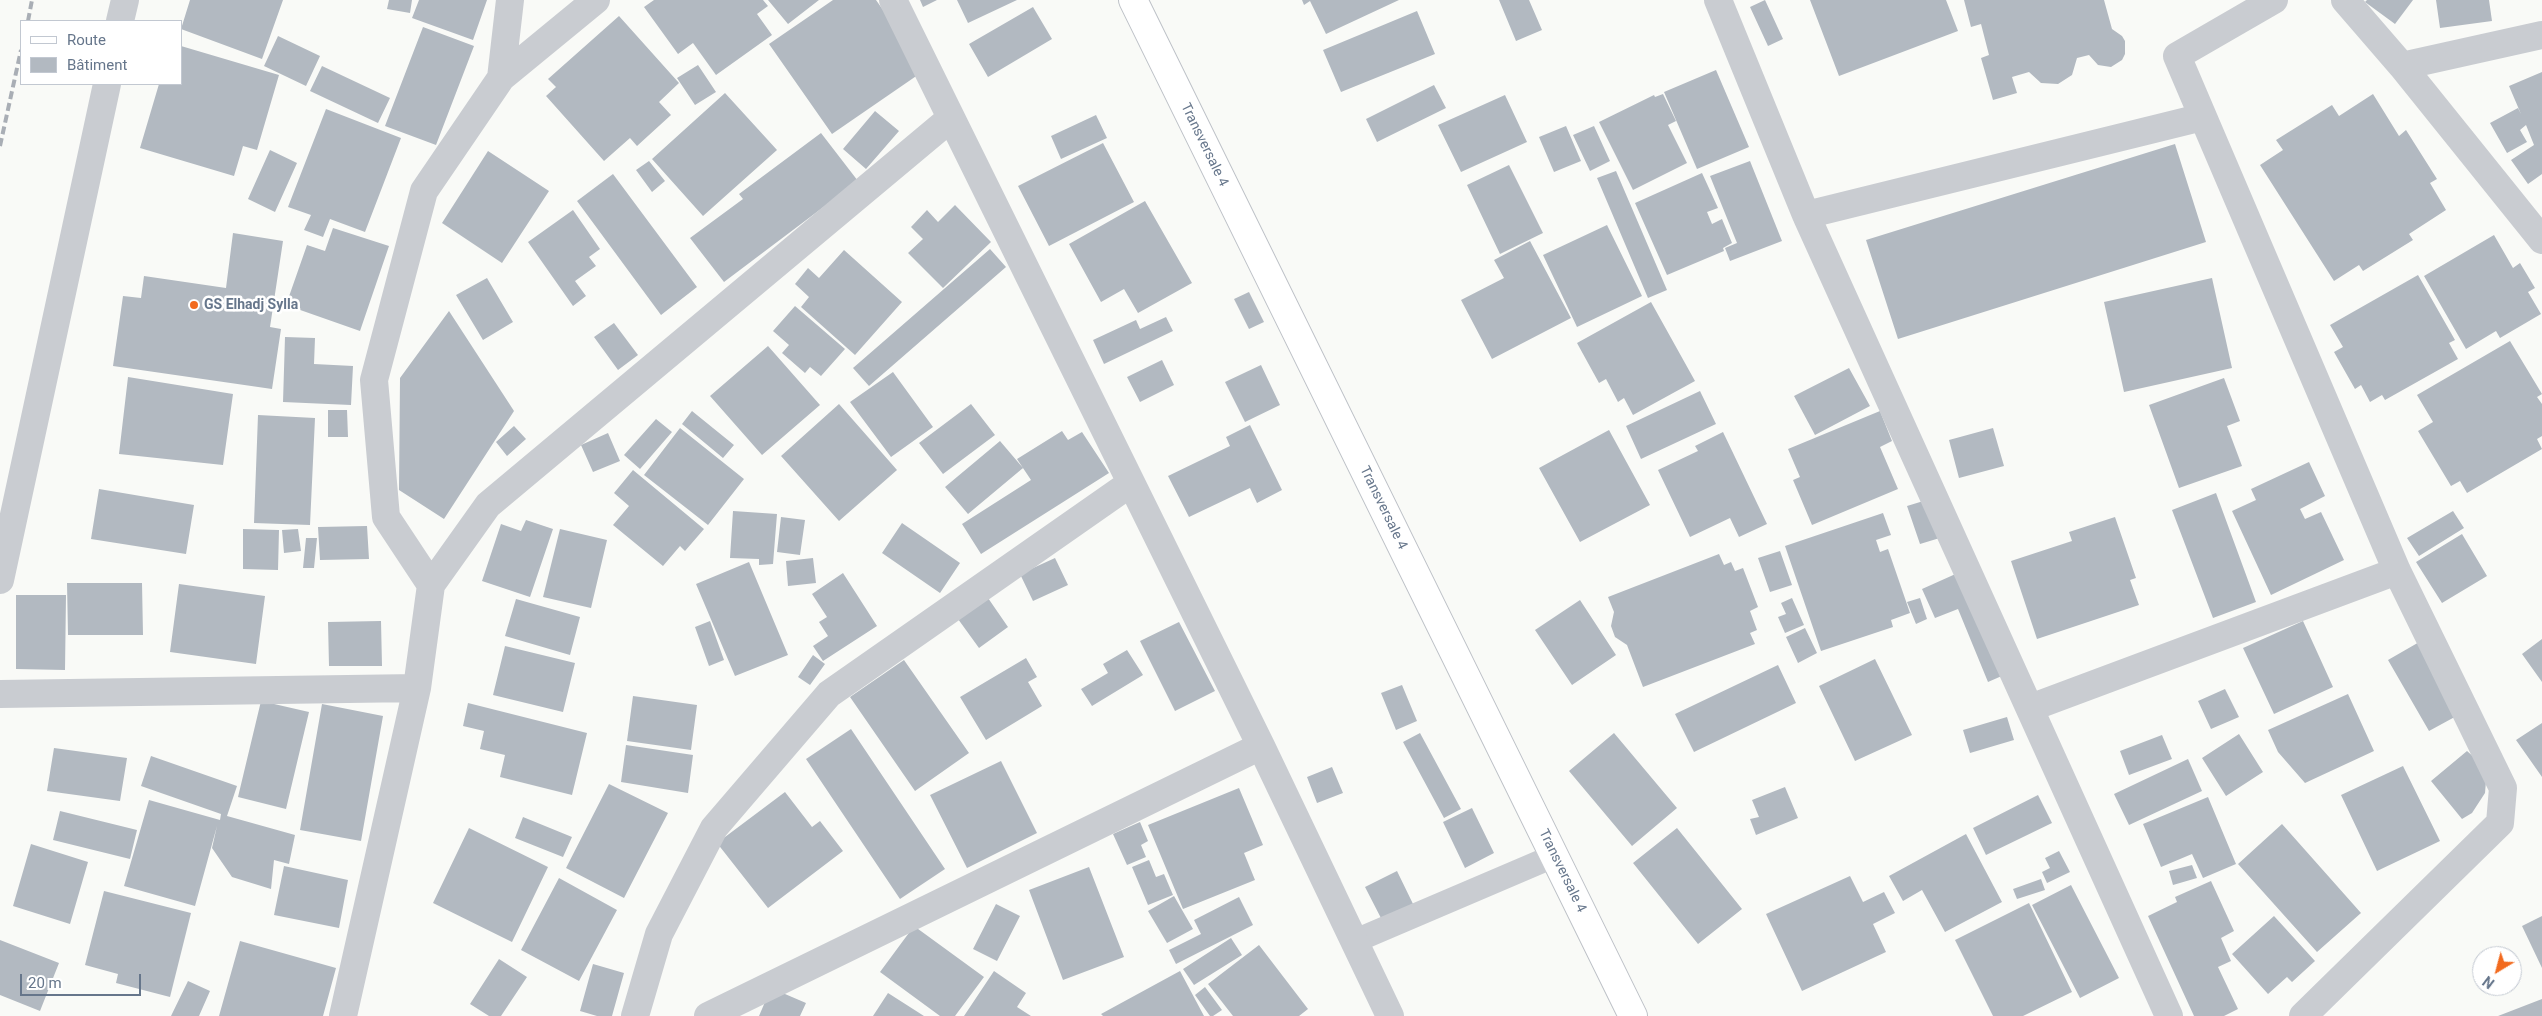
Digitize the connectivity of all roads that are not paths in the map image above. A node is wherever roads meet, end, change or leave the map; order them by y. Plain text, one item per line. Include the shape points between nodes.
1 (125, 0) edge
2 (510, 0) edge
3 (596, 0) edge
4 (893, 0) edge
5 (1133, 0) edge
6 (1718, 0) edge
7 (2274, 0) edge
8 (2344, 0) edge
9 (120, 20) edge
10 (2542, 35) edge
11 (2402, 66) junction
12 (501, 78) junction
13 (107, 85) edge
14 (951, 118) junction
15 (2203, 118) junction
16 (1806, 214) junction
17 (2542, 240) edge
18 (1131, 482) junction
19 (2397, 571) junction
20 (0, 580) edge
21 (432, 585) junction
22 (417, 688) junction
23 (0, 694) edge
24 (2030, 708) junction
25 (1262, 746) junction
26 (1554, 856) junction
27 (1355, 941) junction
28 (343, 1016) edge
29 (635, 1016) edge
30 (708, 1016) edge
31 (1390, 1016) edge
32 (1634, 1016) edge
33 (2169, 1016) edge
34 (2303, 1016) edge

1 - 9 street
2 - 12 street
3 - 12 street
4 - 14 street
5 - 26 main road, Transversale 4
6 - 16 street
7 - 15 street via 2177,56
8 - 11 street
10 - 11 street
11 - 17 street
12 - 21 street via 424,192 374,380 386,517
13 - 20 street
14 - 18 street
14 - 21 street via 488,506
15 - 16 street
15 - 19 street
16 - 24 street
18 - 25 street
18 - 29 street via 829,694 714,828 660,934
19 - 24 street
19 - 34 street via 2503,788 2500,823
21 - 22 street
22 - 23 street
22 - 28 street
24 - 33 street
25 - 27 street
25 - 30 street
26 - 27 lane
26 - 32 main road, Transversale 4
27 - 31 street

